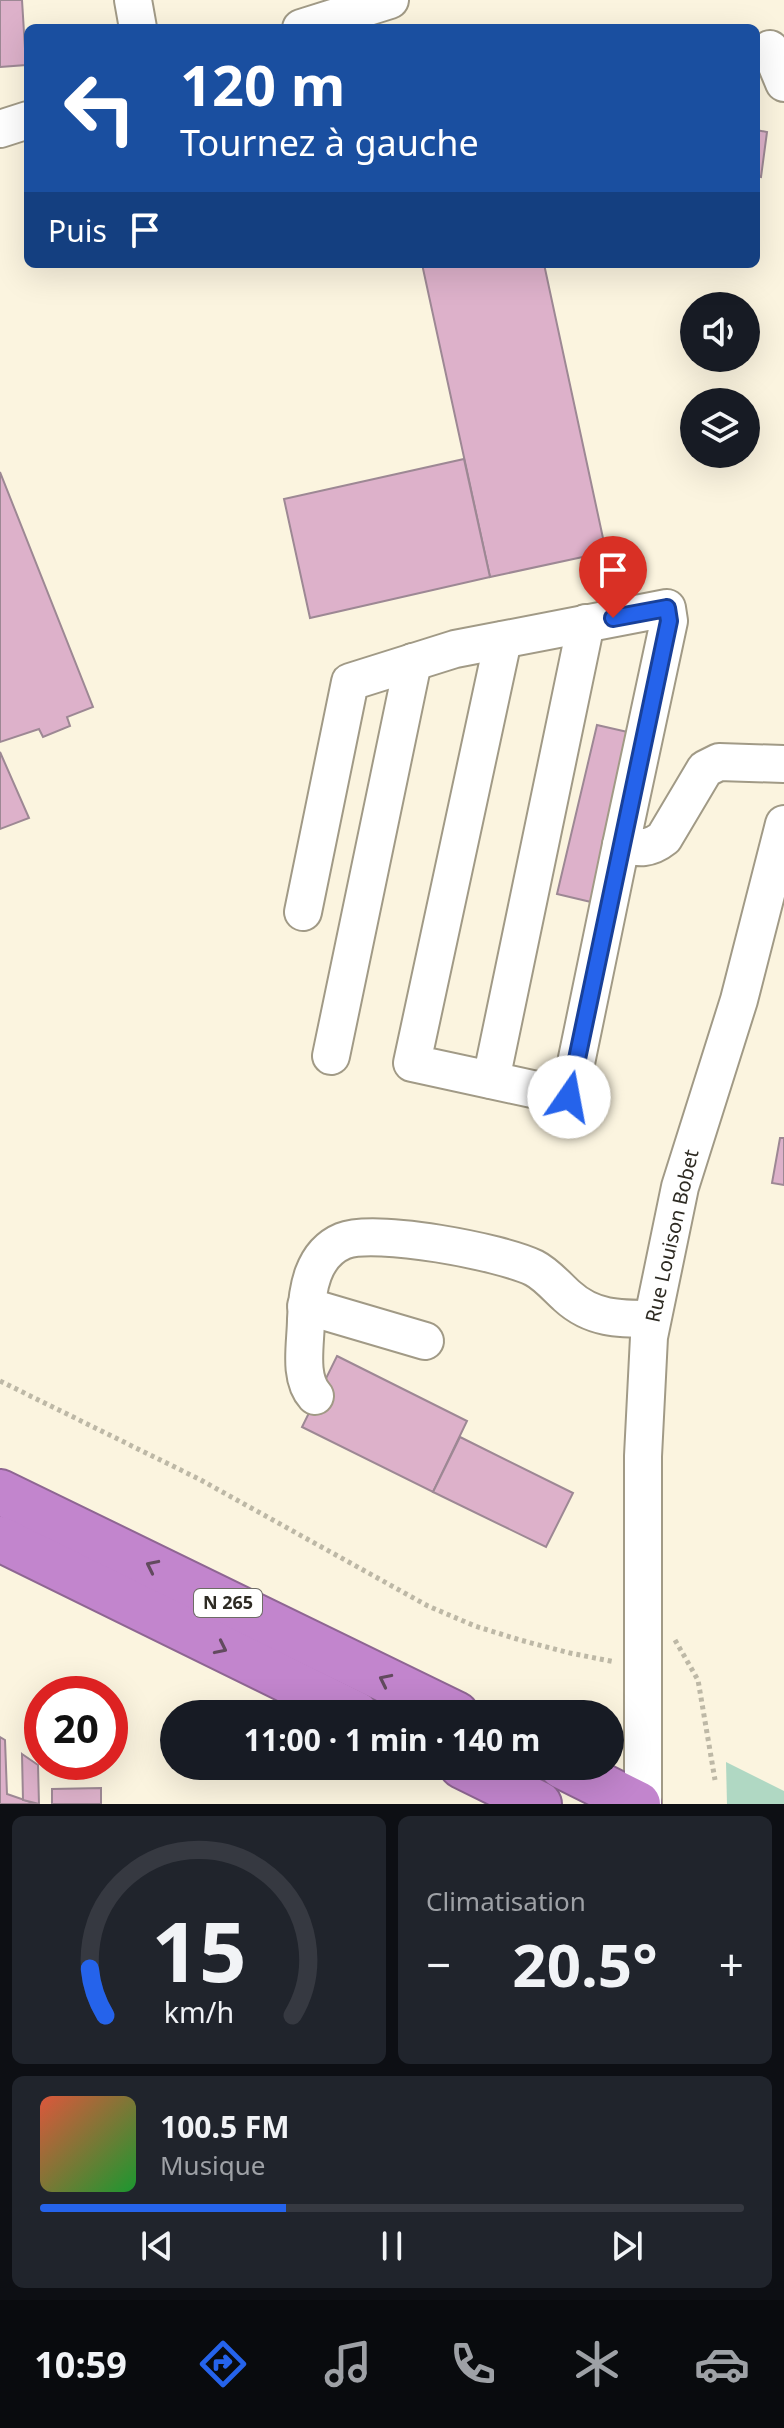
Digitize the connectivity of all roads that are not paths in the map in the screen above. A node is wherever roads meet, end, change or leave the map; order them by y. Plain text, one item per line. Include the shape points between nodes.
1 (133, 0) edge
2 (390, 0) edge
3 (137, 24) edge
4 (314, 24) edge
5 (770, 49) dead end
6 (784, 83) edge
7 (24, 121) edge
8 (0, 129) edge
9 (586, 623) junction
10 (503, 640) junction
11 (413, 662) junction
12 (784, 764) edge
13 (784, 824) edge
14 (621, 845) junction
15 (303, 912) dead end
16 (331, 1056) dead end
17 (491, 1080) junction
18 (306, 1306) junction
19 (652, 1319) junction
20 (425, 1341) dead end
21 (315, 1396) dead end
22 (0, 1492) edge
23 (0, 1539) edge
24 (328, 1700) edge
25 (427, 1700) edge
26 (490, 1780) edge
27 (598, 1780) edge
28 (641, 1794) edge
29 (539, 1804) edge

1 - 3 street
2 - 4 street
5 - 6 street
7 - 8 street
9 - 10 street
9 - 14 street via 667,608 669,621
9 - 17 street
10 - 11 street
10 - 17 street via 412,1063
11 - 15 street via 350,682
11 - 16 street
12 - 14 street via 719,762 705,769 664,838 643,849
13 - 19 street, Rue Louison Bobet via 739,1000 680,1187
14 - 17 street via 569,1097
18 - 19 street via 320,1259 343,1241 376,1236 491,1253 537,1269 569,1318 595,1314
18 - 20 street
18 - 21 street via 305,1379
19 - 28 street, Rue Louison Bobet via 636,1649
25 -> 22 highway, N 265
23 -> 24 highway, N 265
26 - 29 highway
27 - 28 highway

